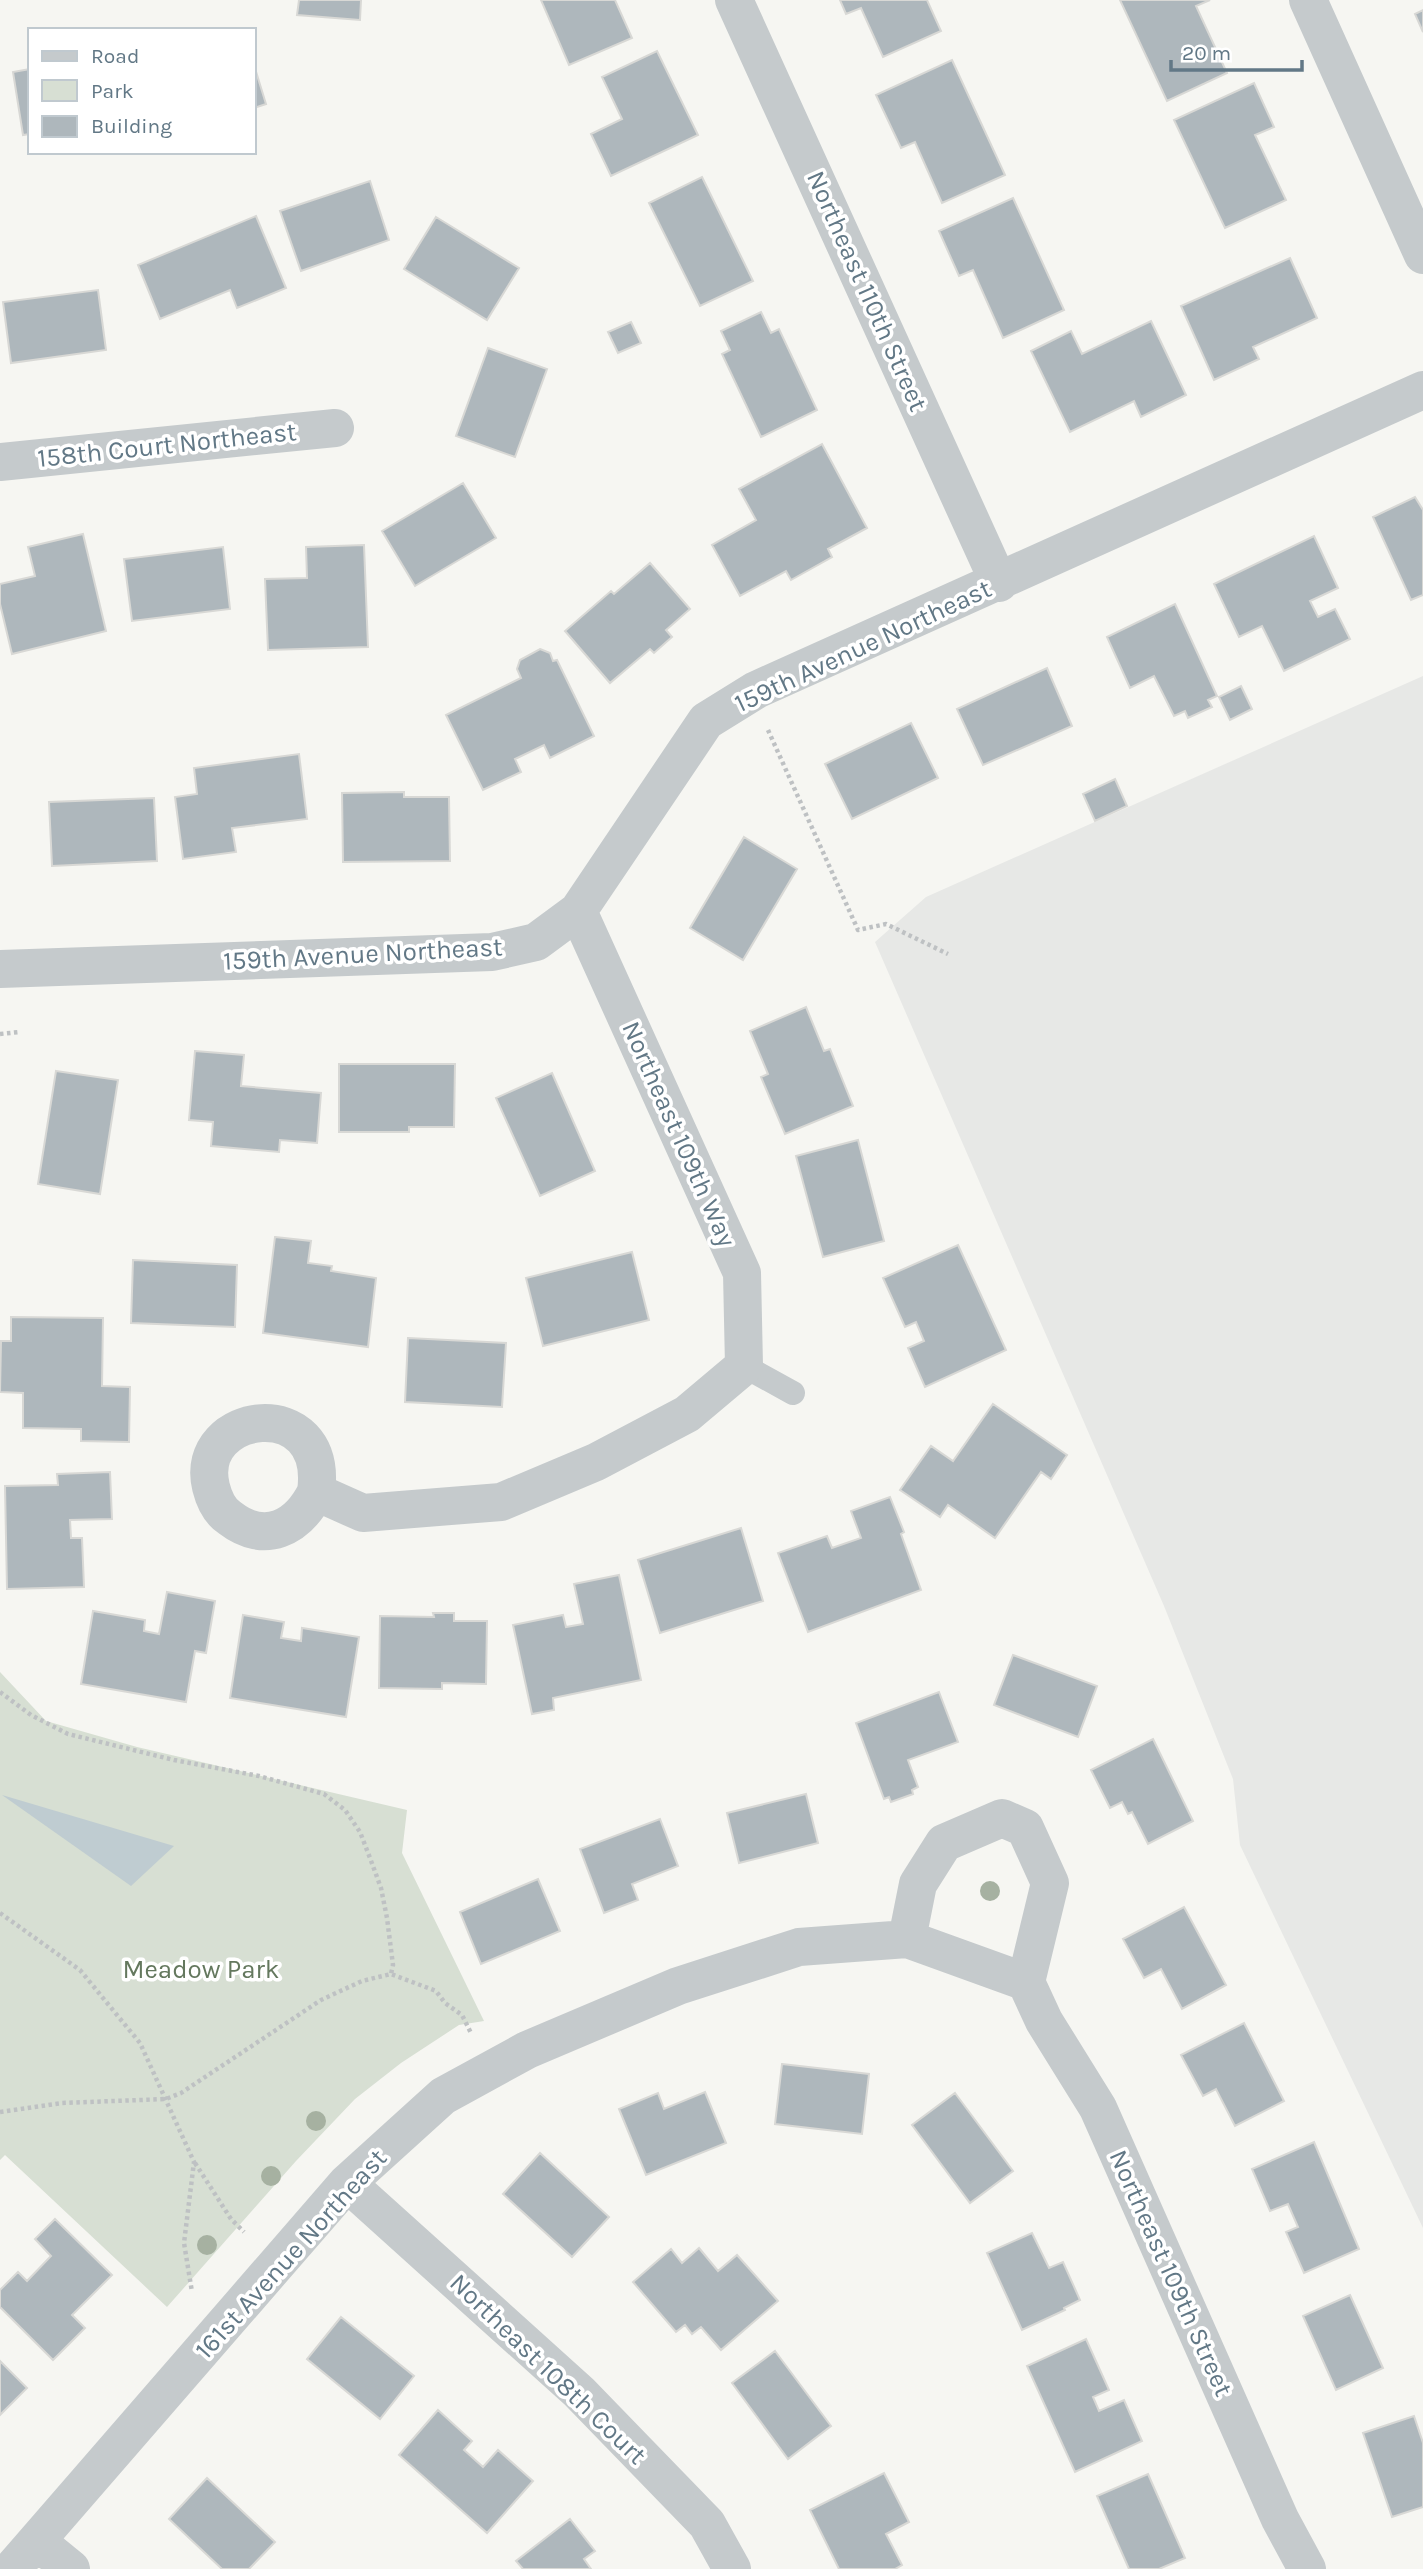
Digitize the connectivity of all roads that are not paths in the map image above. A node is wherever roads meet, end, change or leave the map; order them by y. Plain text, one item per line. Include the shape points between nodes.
1 (734, 0) edge
2 (1308, 0) edge
3 (1423, 255) edge
4 (1423, 390) edge
5 (335, 428) dead end
6 (0, 462) edge
7 (999, 583) junction
8 (578, 911) junction
9 (0, 969) edge
10 (744, 1366) junction
11 (793, 1393) dead end
12 (316, 1492) dead end
13 (907, 1939) junction
14 (1026, 1982) junction
15 (347, 2183) junction
16 (38, 2542) junction
17 (12, 2569) edge
18 (71, 2569) edge
19 (732, 2569) edge
20 (1307, 2569) edge

1 - 7 street, Northeast 110th Street
2 - 3 street
4 - 7 street, 159th Avenue Northeast
5 - 6 street, 158th Court Northeast
7 - 8 street, 159th Avenue Northeast via 756,690 706,722
8 - 9 street, 159th Avenue Northeast via 536,942 492,952
8 - 10 street, Northeast 109th Way via 742,1273
10 - 11 lane
10 - 12 street via 687,1414 596,1462 500,1502 363,1513
13 - 14 street, 161st Avenue Northeast
13 - 14 street via 918,1884 944,1843 1002,1818 1026,1828 1050,1882
13 - 15 street, 161st Avenue Northeast via 799,1947 678,1986 527,2050 443,2096
14 - 20 street, Northeast 109th Street via 1044,2021 1098,2108 1280,2519
15 - 16 street, 161st Avenue Northeast
15 - 19 street, Northeast 108th Court via 579,2392 707,2524
16 - 17 street, 161st Avenue Northeast
16 - 18 street

